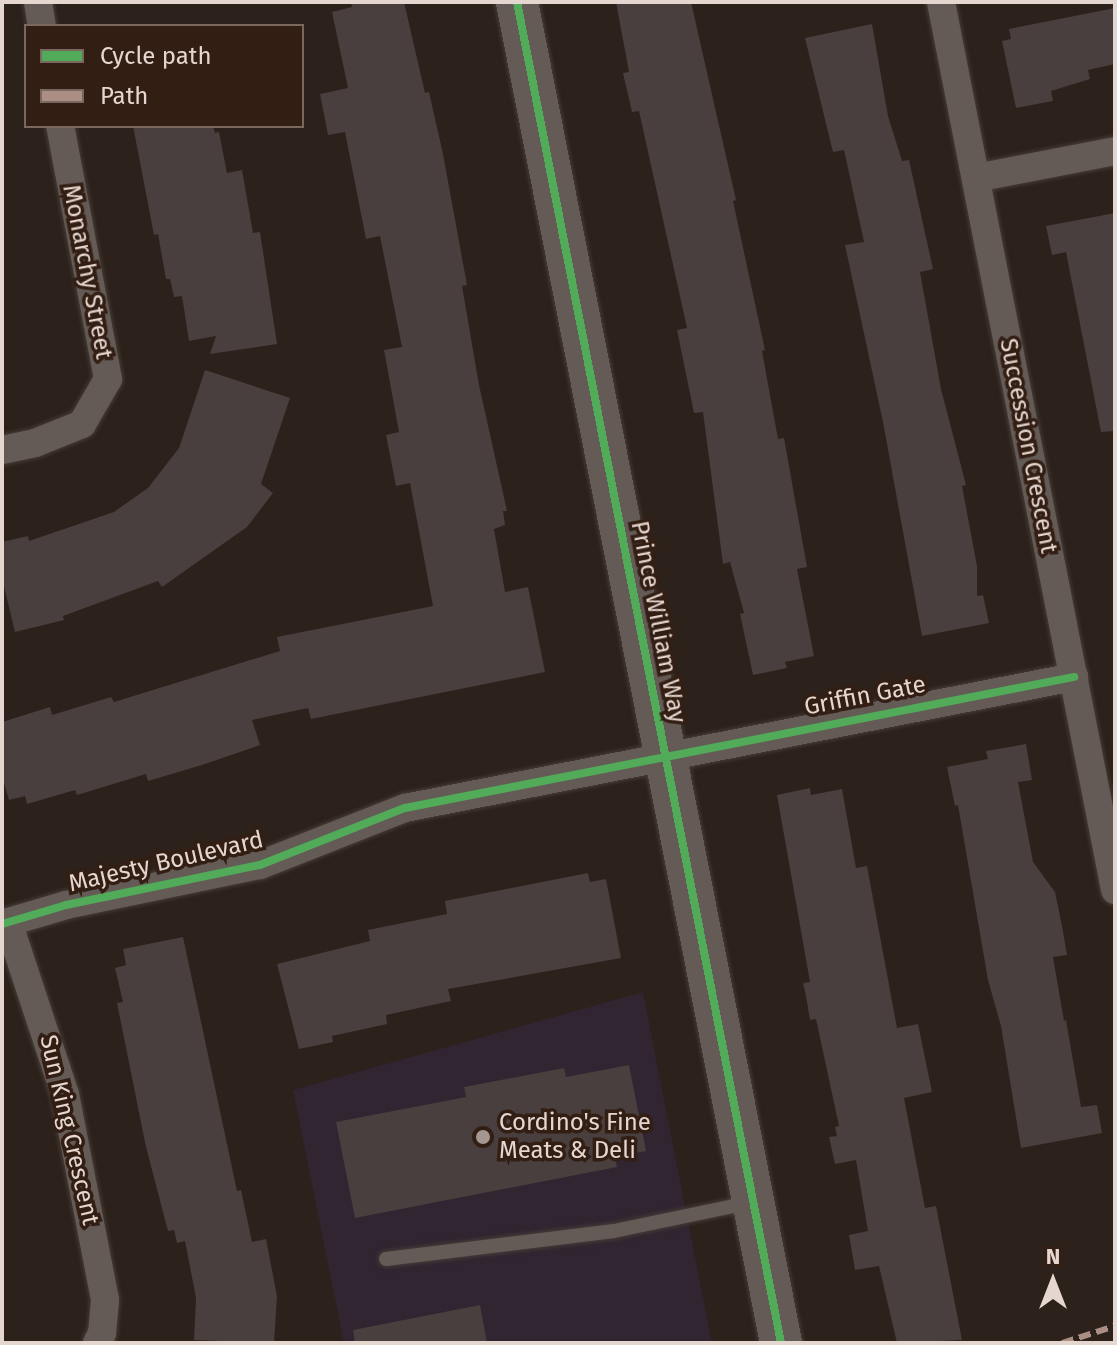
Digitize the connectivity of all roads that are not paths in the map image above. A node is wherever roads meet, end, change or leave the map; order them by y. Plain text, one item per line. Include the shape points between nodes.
1 (38, 2) edge
2 (517, 2) edge
3 (941, 2) edge
4 (42, 24) edge
5 (60, 128) edge
6 (1115, 151) edge
7 (976, 178) junction
8 (2, 450) edge
9 (1074, 677) junction
10 (663, 756) junction
11 (1115, 890) edge
12 (5, 923) edge
13 (753, 1202) junction
14 (386, 1259) dead end
15 (97, 1343) edge
16 (781, 1343) edge

1 - 4 street
2 - 10 street, Prince William Way
3 - 7 street, Succession Crescent
5 - 8 street, Monarchy Street via 108,379 82,424
6 - 7 street
7 - 9 street, Succession Crescent
9 - 10 street, Griffin Gate
9 - 11 street, Succession Crescent
10 - 12 street, Majesty Boulevard via 405,808 260,865 66,905
10 - 13 street, Prince William Way
12 - 15 street, Sun King Crescent via 65,1094 105,1300
13 - 14 lane via 614,1231
13 - 16 street, Prince William Way

